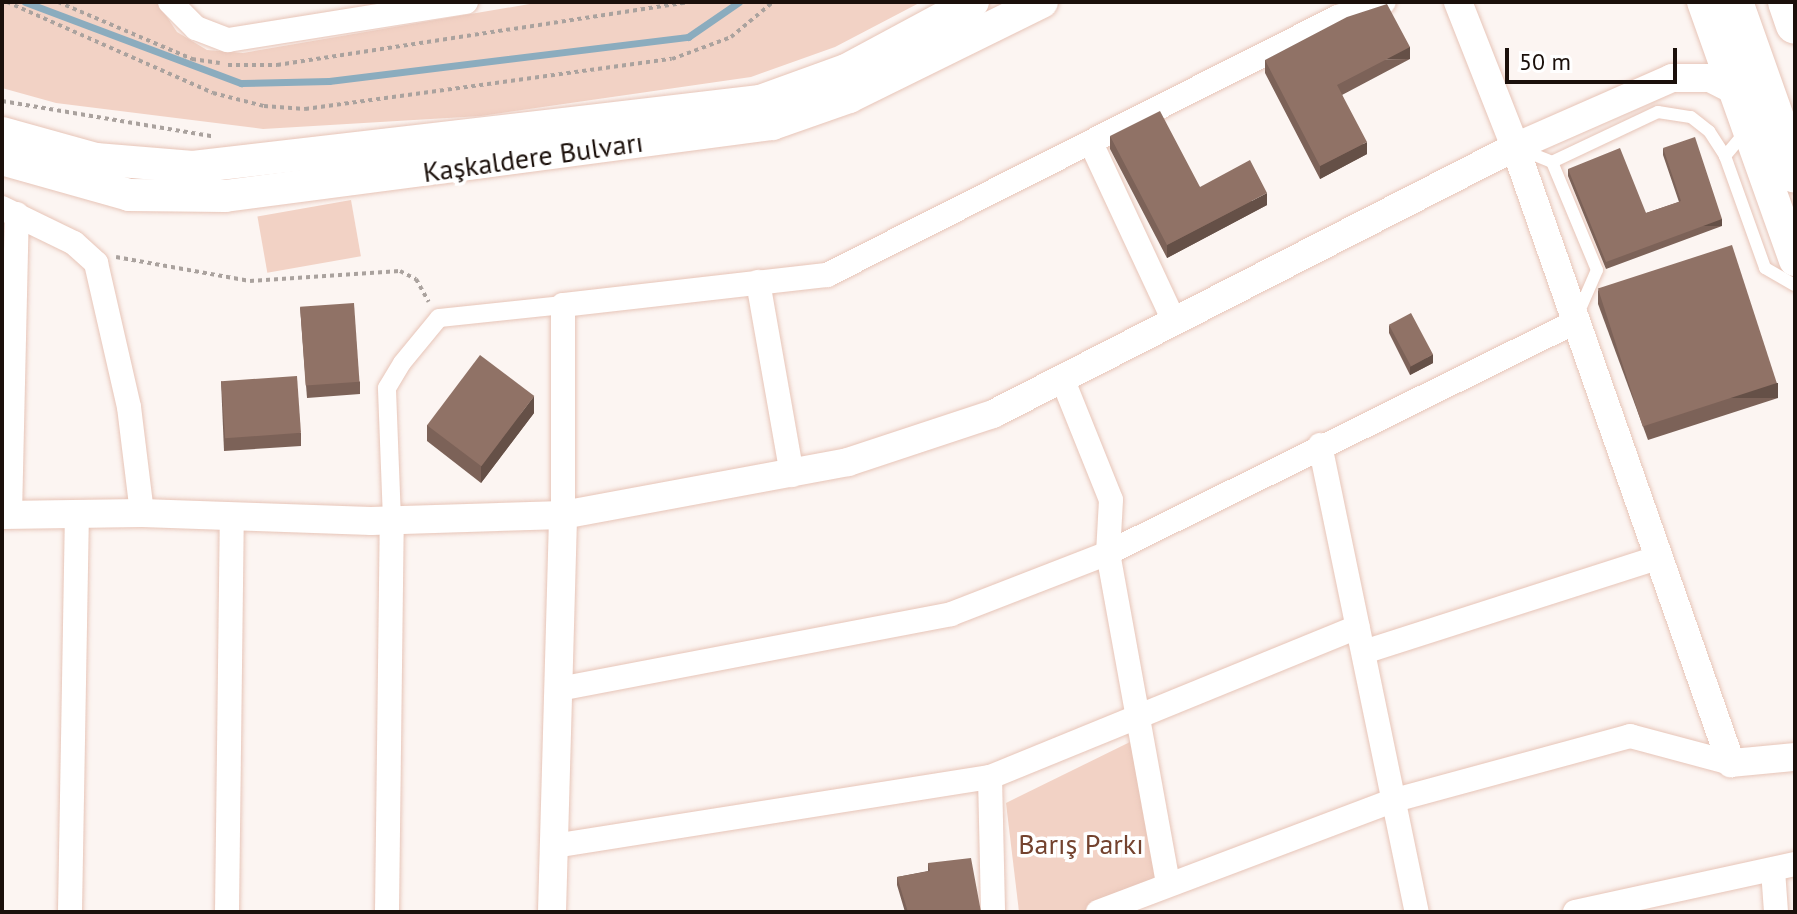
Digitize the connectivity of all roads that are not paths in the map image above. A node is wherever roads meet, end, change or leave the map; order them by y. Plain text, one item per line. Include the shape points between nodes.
1 (170, 2) edge
2 (466, 2) edge
3 (973, 2) edge
4 (1042, 2) edge
5 (1384, 2) edge
6 (1458, 2) edge
7 (1703, 2) edge
8 (1734, 2) edge
9 (1787, 2) edge
10 (1795, 25) edge
11 (1734, 90) junction
12 (1748, 129) junction
13 (2, 133) edge
14 (1091, 143) junction
15 (1515, 147) junction
16 (1725, 156) junction
17 (2, 159) edge
18 (1552, 162) junction
19 (1795, 174) edge
20 (10, 211) edge
21 (1795, 260) edge
22 (758, 282) junction
23 (1795, 285) edge
24 (563, 305) junction
25 (1174, 321) junction
26 (1575, 322) junction
27 (1062, 378) junction
28 (1320, 445) junction
29 (792, 475) junction
30 (142, 513) junction
31 (6, 515) edge
32 (77, 515) junction
33 (563, 515) junction
34 (232, 518) junction
35 (392, 520) junction
36 (1108, 553) junction
37 (1656, 558) junction
38 (1358, 627) junction
39 (1364, 652) junction
40 (559, 689) junction
41 (1134, 717) junction
42 (1795, 757) edge
43 (1731, 763) junction
44 (990, 777) junction
45 (1395, 800) junction
46 (554, 846) junction
47 (1784, 867) edge
48 (1168, 884) junction
49 (70, 912) edge
50 (227, 912) edge
51 (387, 912) edge
52 (552, 912) edge
53 (993, 912) edge
54 (1098, 912) edge
55 (1417, 912) edge
56 (1575, 912) edge
57 (1776, 912) edge

1 - 2 street via 196,28 228,40
3 - 13 main road, Kaşkaldere Bulvarı via 846,70 760,101 193,167 96,159
4 - 17 main road, Kaşkaldere Bulvarı via 849,97 756,126 195,197 129,195
5 - 14 street via 1338,17
6 - 15 street
7 - 11 main road
8 - 19 highway
9 - 10 highway
11 - 12 main road
11 - 15 street via 1710,78 1672,78
12 - 16 lane
12 - 21 main road
14 - 22 street via 827,275
14 - 25 street
15 - 18 lane
15 - 25 street
15 - 26 street
16 - 18 lane via 1709,131 1691,117 1658,112
16 - 23 lane via 1765,268
18 - 26 lane via 1597,270
20 - 30 street via 88,252 105,283
20 - 31 street
22 - 24 street
22 - 29 street
24 - 33 street
24 - 35 street via 439,318 387,388
25 - 27 street
26 - 28 street
26 - 37 street
27 - 29 street via 993,414
27 - 36 street via 1111,500
28 - 36 street
28 - 38 street
29 - 33 street
30 - 32 street
30 - 34 street
31 - 32 street
32 - 49 street
33 - 35 street
33 - 40 street
34 - 35 street
34 - 50 street
35 - 51 street
36 - 40 street via 951,614
36 - 41 street
37 - 39 street
37 - 43 street
38 - 39 street
38 - 41 street
39 - 45 street
40 - 46 street
41 - 44 street
41 - 48 street
42 - 43 street
43 - 45 street via 1630,736
44 - 46 street
44 - 53 street
45 - 48 street
45 - 55 street
46 - 52 street
47 - 56 street
47 - 57 street
48 - 54 street

